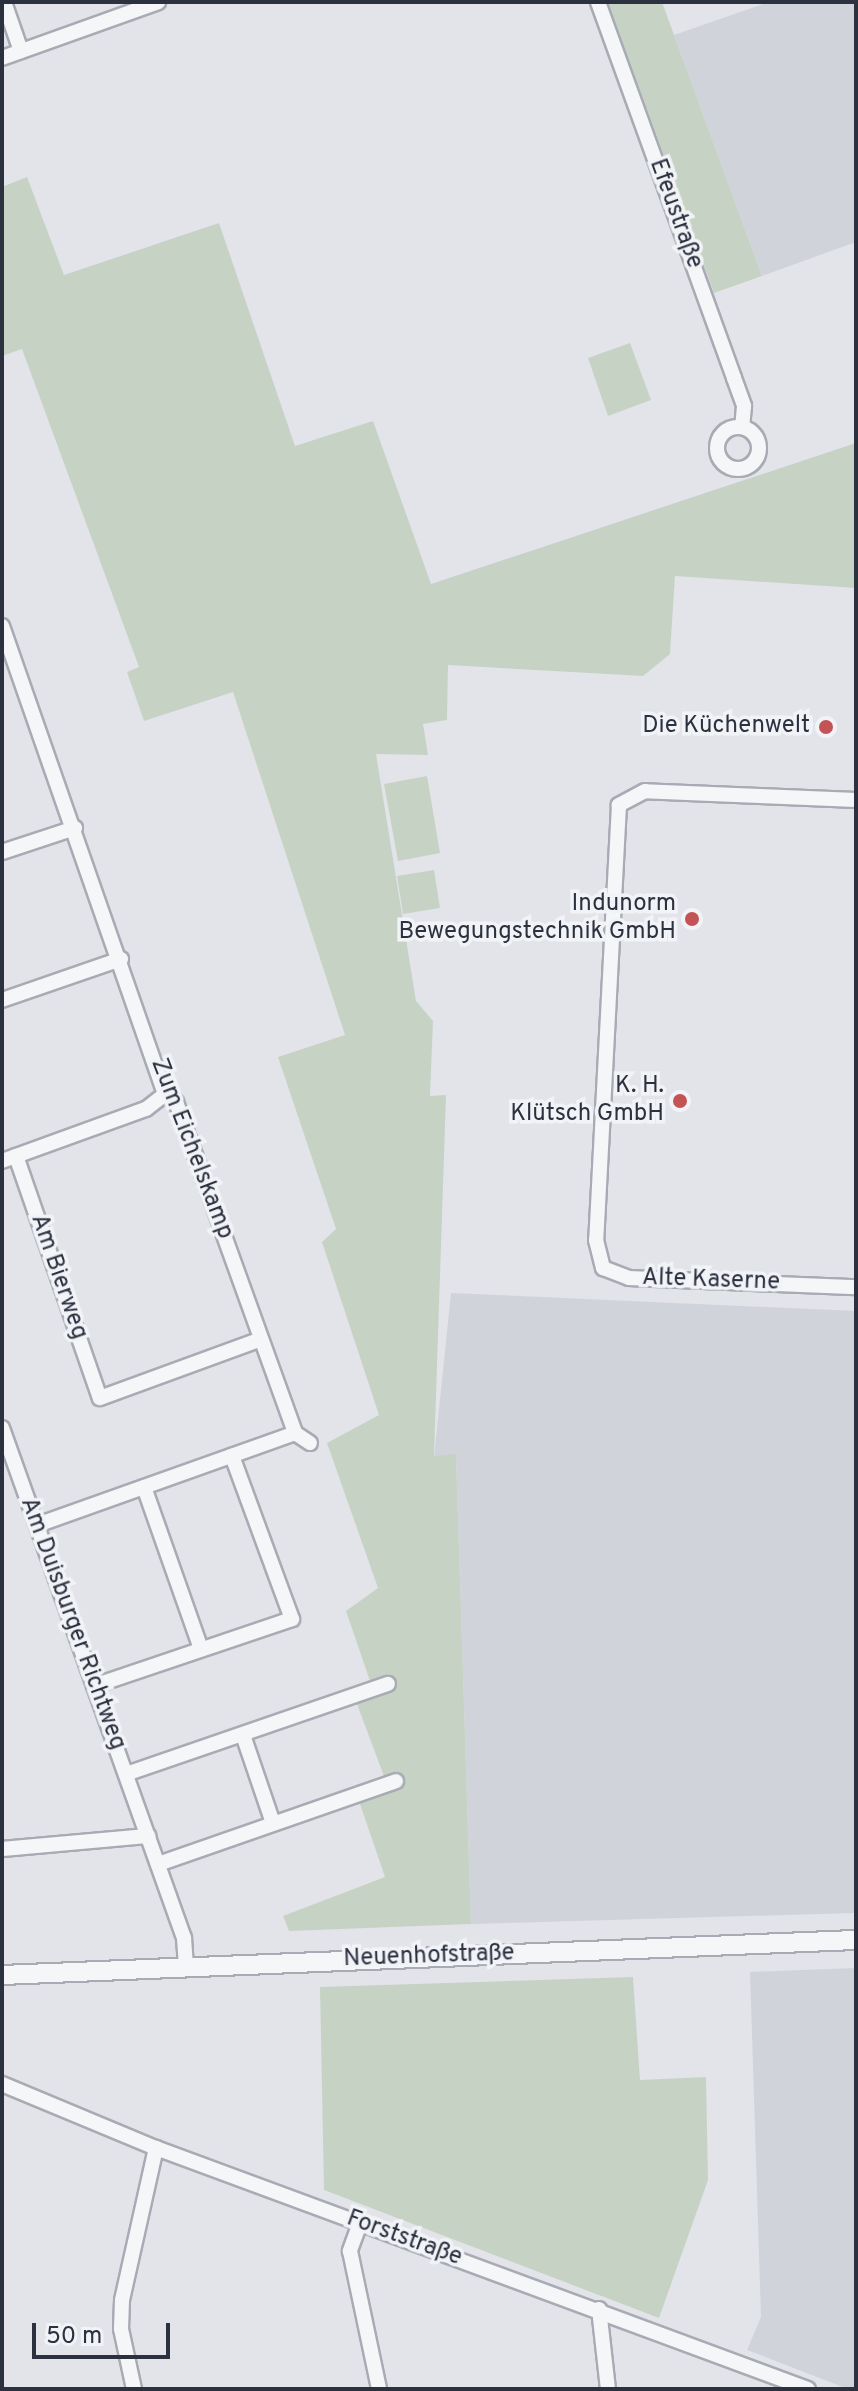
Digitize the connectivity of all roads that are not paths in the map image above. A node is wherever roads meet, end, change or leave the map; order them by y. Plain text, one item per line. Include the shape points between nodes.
1 (4, 2) edge
2 (158, 2) edge
3 (598, 2) edge
4 (21, 51) junction
5 (2, 58) edge
6 (742, 427) dead end
7 (2, 626) edge
8 (856, 800) edge
9 (75, 828) junction
10 (2, 852) edge
11 (121, 959) junction
12 (2, 1000) edge
13 (165, 1094) junction
14 (9, 1158) edge
15 (856, 1287) edge
16 (261, 1339) junction
17 (2, 1428) edge
18 (295, 1433) junction
19 (310, 1443) dead end
20 (232, 1456) junction
21 (144, 1487) junction
22 (37, 1525) junction
23 (201, 1649) junction
24 (388, 1684) dead end
25 (94, 1686) junction
26 (243, 1735) junction
27 (126, 1774) junction
28 (396, 1781) dead end
29 (273, 1823) junction
30 (148, 1836) junction
31 (2, 1849) edge
32 (158, 1864) junction
33 (856, 1940) edge
34 (186, 1965) junction
35 (2, 1975) edge
36 (2, 2084) edge
37 (156, 2148) junction
38 (360, 2223) junction
39 (599, 2309) junction
40 (134, 2389) edge
41 (379, 2389) edge
42 (608, 2389) edge
43 (808, 2389) edge

1 - 4 street
2 - 4 street
3 - 6 street, Efeustraße via 739,392
4 - 5 street
7 - 9 street, Zum Eichelskamp
8 - 15 street, Alte Kaserne via 645,791 619,805 596,1240 603,1268 629,1278
9 - 10 street
9 - 11 street, Zum Eichelskamp
11 - 12 street
11 - 13 street, Zum Eichelskamp
13 - 14 street, Am Bierweg via 155,1106
13 - 16 street, Zum Eichelskamp via 176,1102
14 - 16 street, Am Bierweg via 100,1398
16 - 18 street, Zum Eichelskamp
17 - 22 street, Am Duisburger Richtweg
18 - 19 street
18 - 20 street
20 - 21 street
20 - 23 street via 292,1619
21 - 22 street
21 - 23 street
22 - 25 street, Am Duisburger Richtweg
23 - 25 street
24 - 26 street, Am Duisburger Richtweg
25 - 27 street, Am Duisburger Richtweg
26 - 27 street, Am Duisburger Richtweg
26 - 29 street
27 - 30 street, Am Duisburger Richtweg
28 - 29 street
29 - 32 street
30 - 31 street
30 - 32 street, Am Duisburger Richtweg
32 - 34 street, Am Duisburger Richtweg via 184,1938
33 - 34 street, Neuenhofstraße
34 - 35 street, Neuenhofstraße
36 - 37 street, Forststraße
37 - 38 street, Forststraße
37 - 40 street via 122,2300 121,2329
38 - 39 street, Forststraße
38 - 41 street via 350,2251
39 - 42 street
39 - 43 street, Forststraße

